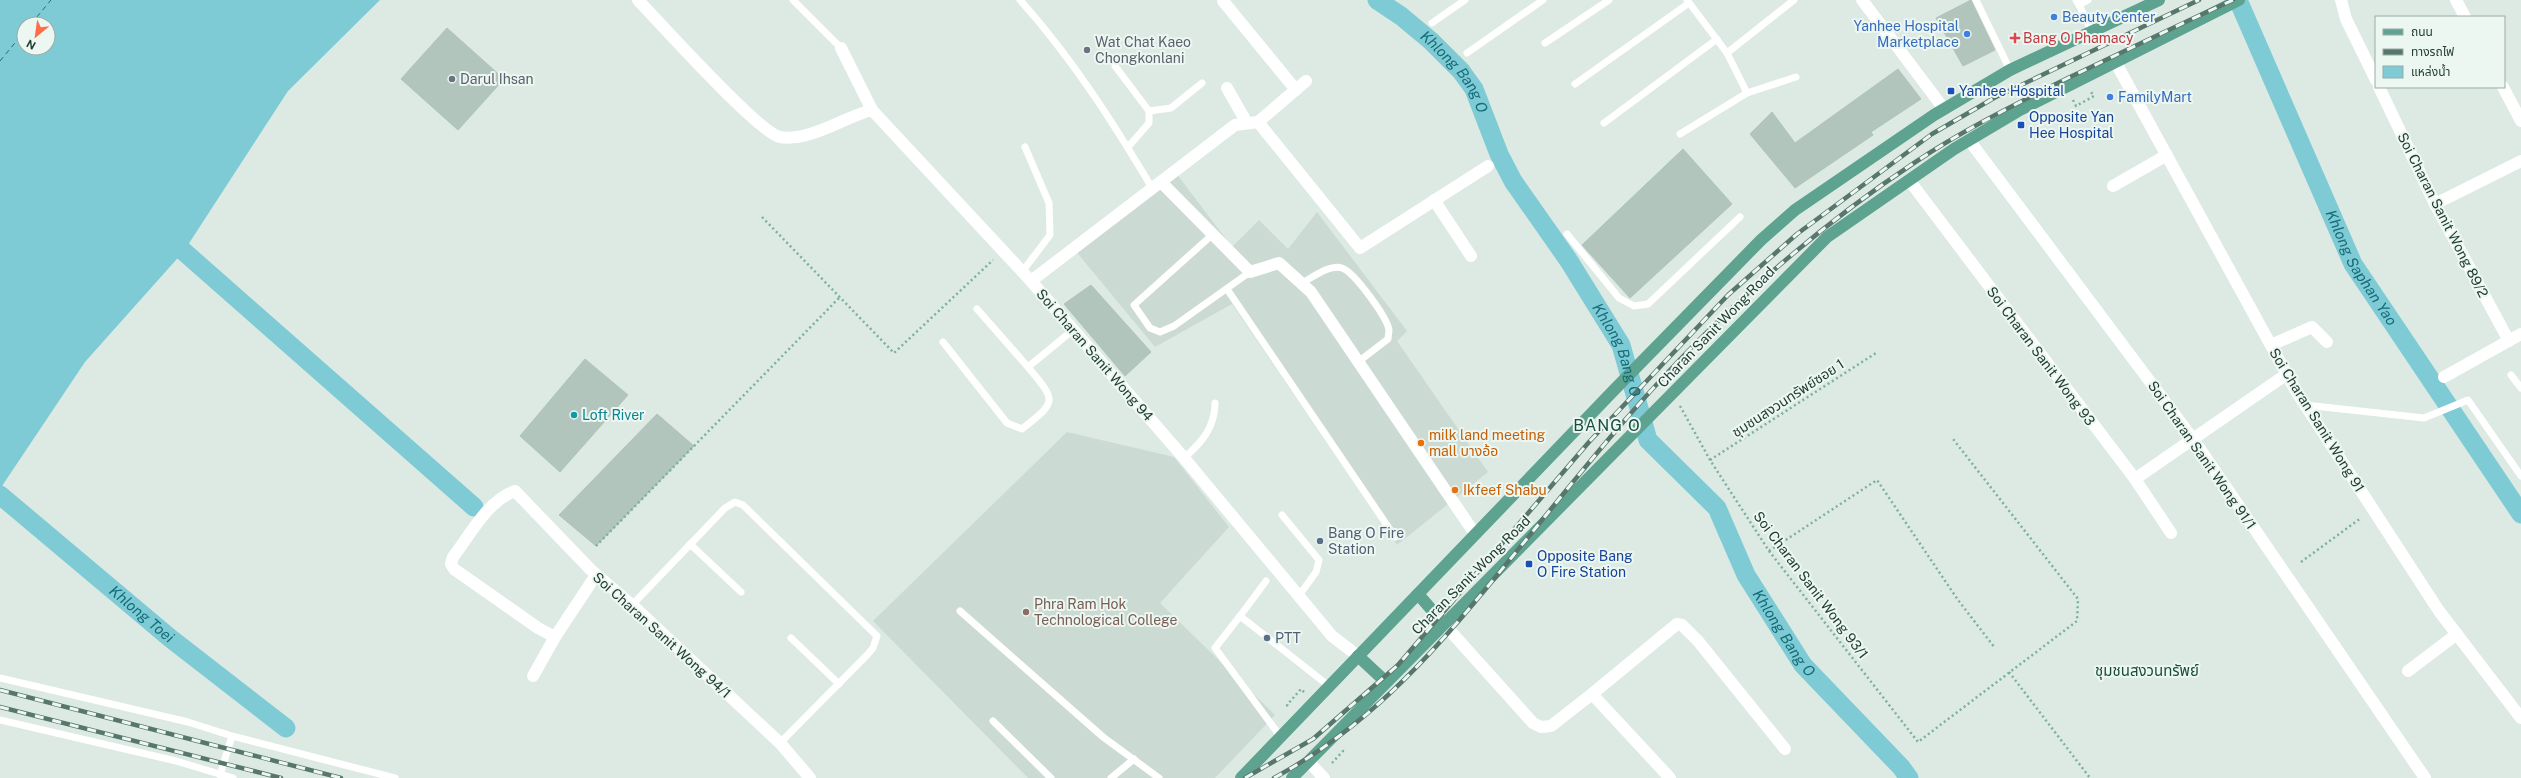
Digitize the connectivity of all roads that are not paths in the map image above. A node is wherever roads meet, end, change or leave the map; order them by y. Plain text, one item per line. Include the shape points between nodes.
1 (638, 0) edge
2 (793, 0) edge
3 (1020, 0) edge
4 (1464, 0) edge
5 (1543, 0) edge
6 (1608, 0) edge
7 (1794, 0) edge
8 (1862, 0) edge
9 (1976, 0) edge
10 (2088, 0) edge
11 (2159, 0) edge
12 (2341, 0) edge
13 (2456, 0) edge
14 (1223, 1) edge
15 (1688, 1) edge
16 (2235, 2) edge
17 (2077, 3) edge
18 (2464, 16) edge
19 (1432, 23) dead end
20 (2092, 32) junction
21 (1717, 39) junction
22 (1545, 43) dead end
23 (841, 48) joint
24 (1467, 53) dead end
25 (1727, 53) junction
26 (2116, 63) junction
27 (1115, 66) dead end
28 (2010, 70) junction
29 (1796, 76) dead end
30 (2375, 78) edge
31 (1306, 81) dead end
32 (1202, 83) dead end
33 (1575, 84) dead end
34 (1227, 88) dead end
35 (2379, 88) edge
36 (2504, 88) edge
37 (1296, 90) junction
38 (1747, 93) junction
39 (1944, 109) junction
40 (872, 110) junction
41 (1149, 111) junction
42 (2521, 121) edge
43 (1253, 122) junction
44 (1604, 123) dead end
45 (1680, 134) dead end
46 (1969, 140) junction
47 (1025, 147) dead end
48 (1128, 147) junction
49 (2167, 155) junction
50 (2521, 161) edge
51 (1488, 166) dead end
52 (1909, 180) junction
53 (1157, 185) junction
54 (2113, 186) dead end
55 (1434, 200) junction
56 (2435, 204) junction
57 (1740, 216) dead end
58 (1567, 234) dead end
59 (1212, 236) junction
60 (1471, 256) dead end
61 (1022, 272) junction
62 (1250, 272) junction
63 (1031, 281) junction
64 (1302, 283) junction
65 (1227, 289) junction
66 (977, 309) dead end
67 (1073, 330) junction
68 (2521, 334) edge
69 (2509, 341) junction
70 (943, 342) dead end
71 (2328, 342) dead end
72 (2271, 345) junction
73 (1358, 362) junction
74 (1028, 367) junction
75 (2287, 374) junction
76 (2511, 375) dead end
77 (2444, 377) dead end
78 (2521, 388) edge
79 (1215, 403) dead end
80 (2305, 405) junction
81 (2193, 439) junction
82 (1184, 458) junction
83 (2521, 476) edge
84 (2135, 479) junction
85 (1282, 515) dead end
86 (2171, 533) dead end
87 (1475, 534) junction
88 (1394, 537) dead end
89 (690, 544) junction
90 (596, 575) junction
91 (1266, 581) dead end
92 (741, 592) dead end
93 (1418, 594) junction
94 (1298, 597) junction
95 (632, 604) junction
96 (960, 611) dead end
97 (1240, 616) junction
98 (1444, 624) junction
99 (2457, 634) junction
100 (556, 637) junction
101 (791, 638) dead end
102 (1358, 656) junction
103 (2408, 671) dead end
104 (533, 676) dead end
105 (0, 678) edge
106 (1386, 682) junction
107 (839, 684) junction
108 (1328, 686) junction
109 (1592, 694) junction
110 (2521, 718) edge
111 (0, 720) edge
112 (993, 721) dead end
113 (232, 736) junction
114 (1280, 736) junction
115 (780, 743) junction
116 (1785, 749) dead end
117 (1134, 759) junction
118 (1308, 761) junction
119 (220, 775) junction
120 (233, 778) edge
121 (395, 778) edge
122 (810, 778) edge
123 (1051, 778) edge
124 (1111, 778) edge
125 (1159, 778) edge
126 (1241, 778) edge
127 (1292, 778) edge
128 (1324, 778) edge
129 (1670, 778) edge
130 (2424, 778) edge

1 - 40 street via 754,120 779,137 798,136 843,123 858,114
2 - 23 lane
3 - 48 lane via 1048,33 1109,116
4 - 19 lane
5 - 24 lane
6 - 22 lane
7 - 25 lane
8 - 39 street
9 - 28 lane
10 - 17 lane
11 - 20 main road, Charan Sanit Wong Road
12 - 30 street via 2346,19
13 - 18 street
14 - 37 street
15 - 21 lane
15 - 33 lane
16 - 26 main road, Charan Sanit Wong Road
17 - 20 lane
20 - 28 main road, Charan Sanit Wong Road
21 - 25 lane
21 - 44 lane
23 - 40 street, Soi Charan Sanit Wong 94
25 - 38 lane
26 - 46 main road, Charan Sanit Wong Road via 2018,111
26 - 49 street, Soi Charan Sanit Wong 91
27 - 41 lane
28 - 39 main road, Charan Sanit Wong Road
29 - 38 lane
31 - 37 street
32 - 41 lane via 1171,108
34 - 43 street
35 - 56 street, Soi Charan Sanit Wong 89/2
36 - 42 street
37 - 43 street
38 - 45 lane
39 - 87 main road, Charan Sanit Wong Road via 1795,210 1764,237
40 - 61 street, Soi Charan Sanit Wong 94
41 - 48 lane via 1149,123
43 - 53 street via 1235,125
43 - 55 street via 1360,248
46 - 52 main road, Charan Sanit Wong Road
46 - 81 street, Soi Charan Sanit Wong 91/1
47 - 61 lane via 1049,203 1050,235
48 - 53 lane
49 - 54 street
49 - 72 street, Soi Charan Sanit Wong 91
50 - 56 street
51 - 55 street
52 - 84 street, Soi Charan Sanit Wong 93
52 - 98 main road, Charan Sanit Wong Road via 1827,237
53 - 59 street
53 - 63 street
55 - 60 street
56 - 69 street, Soi Charan Sanit Wong 89/2
57 - 58 lane via 1648,304 1634,306 1619,298
59 - 62 street
59 - 65 lane via 1134,305 1150,328 1160,332 1174,326
61 - 63 street, Soi Charan Sanit Wong 94
62 - 64 street via 1280,263
62 - 65 lane
63 - 67 street, Soi Charan Sanit Wong 94
64 - 73 street via 1311,292
64 - 73 lane via 1330,268 1342,268 1353,276 1385,319 1389,330 1388,339
65 - 88 lane
66 - 74 lane
67 - 74 lane
67 - 82 street, Soi Charan Sanit Wong 94
68 - 69 street
69 - 77 street
70 - 74 lane via 1007,423 1022,429 1048,409 1050,402 1046,390
71 - 72 street via 2312,327
72 - 75 street, Soi Charan Sanit Wong 91
73 - 87 street
75 - 80 street, Soi Charan Sanit Wong 91
75 - 81 street
76 - 78 lane
79 - 82 lane via 1215,416 1203,442
80 - 83 lane via 2424,418 2468,400
80 - 99 street, Soi Charan Sanit Wong 91 via 2439,611
81 - 84 street
81 - 130 street, Soi Charan Sanit Wong 91/1
82 - 94 street, Soi Charan Sanit Wong 94
84 - 86 street, Soi Charan Sanit Wong 93
85 - 94 lane via 1319,560 1316,572
87 - 93 main road, Charan Sanit Wong Road
89 - 92 lane
89 - 95 lane
89 - 107 lane via 731,503 743,505 877,636 873,648
90 - 95 street, Soi Charan Sanit Wong 94/1
90 - 100 street
90 - 100 street, Soi Charan Sanit Wong 94/1 via 515,491 504,494 491,507 453,557 451,564 454,568 538,628
91 - 97 lane
93 - 98 main road
93 - 102 main road, Charan Sanit Wong Road
94 - 102 street, Soi Charan Sanit Wong 94 via 1338,642
95 - 115 street, Soi Charan Sanit Wong 94/1
96 - 117 lane via 1103,737
97 - 108 lane
97 - 114 lane via 1215,648
98 - 106 main road, Charan Sanit Wong Road
98 - 109 street via 1533,723 1542,727 1551,726
99 - 103 street
99 - 110 street, Soi Charan Sanit Wong 91
100 - 104 street
101 - 107 lane
102 - 106 main road
102 - 108 main road, Charan Sanit Wong Road
105 - 113 lane via 188,722
106 - 118 main road, Charan Sanit Wong Road
107 - 115 lane
108 - 114 main road, Charan Sanit Wong Road
109 - 116 street via 1677,624 1682,625 1698,640
109 - 129 street
111 - 119 lane via 176,761
112 - 123 lane
113 - 119 lane
113 - 121 lane
114 - 126 main road, Charan Sanit Wong Road
115 - 122 street, Soi Charan Sanit Wong 94/1
117 - 124 lane
117 - 125 lane
118 - 127 main road, Charan Sanit Wong Road
118 - 128 street
119 - 120 lane

